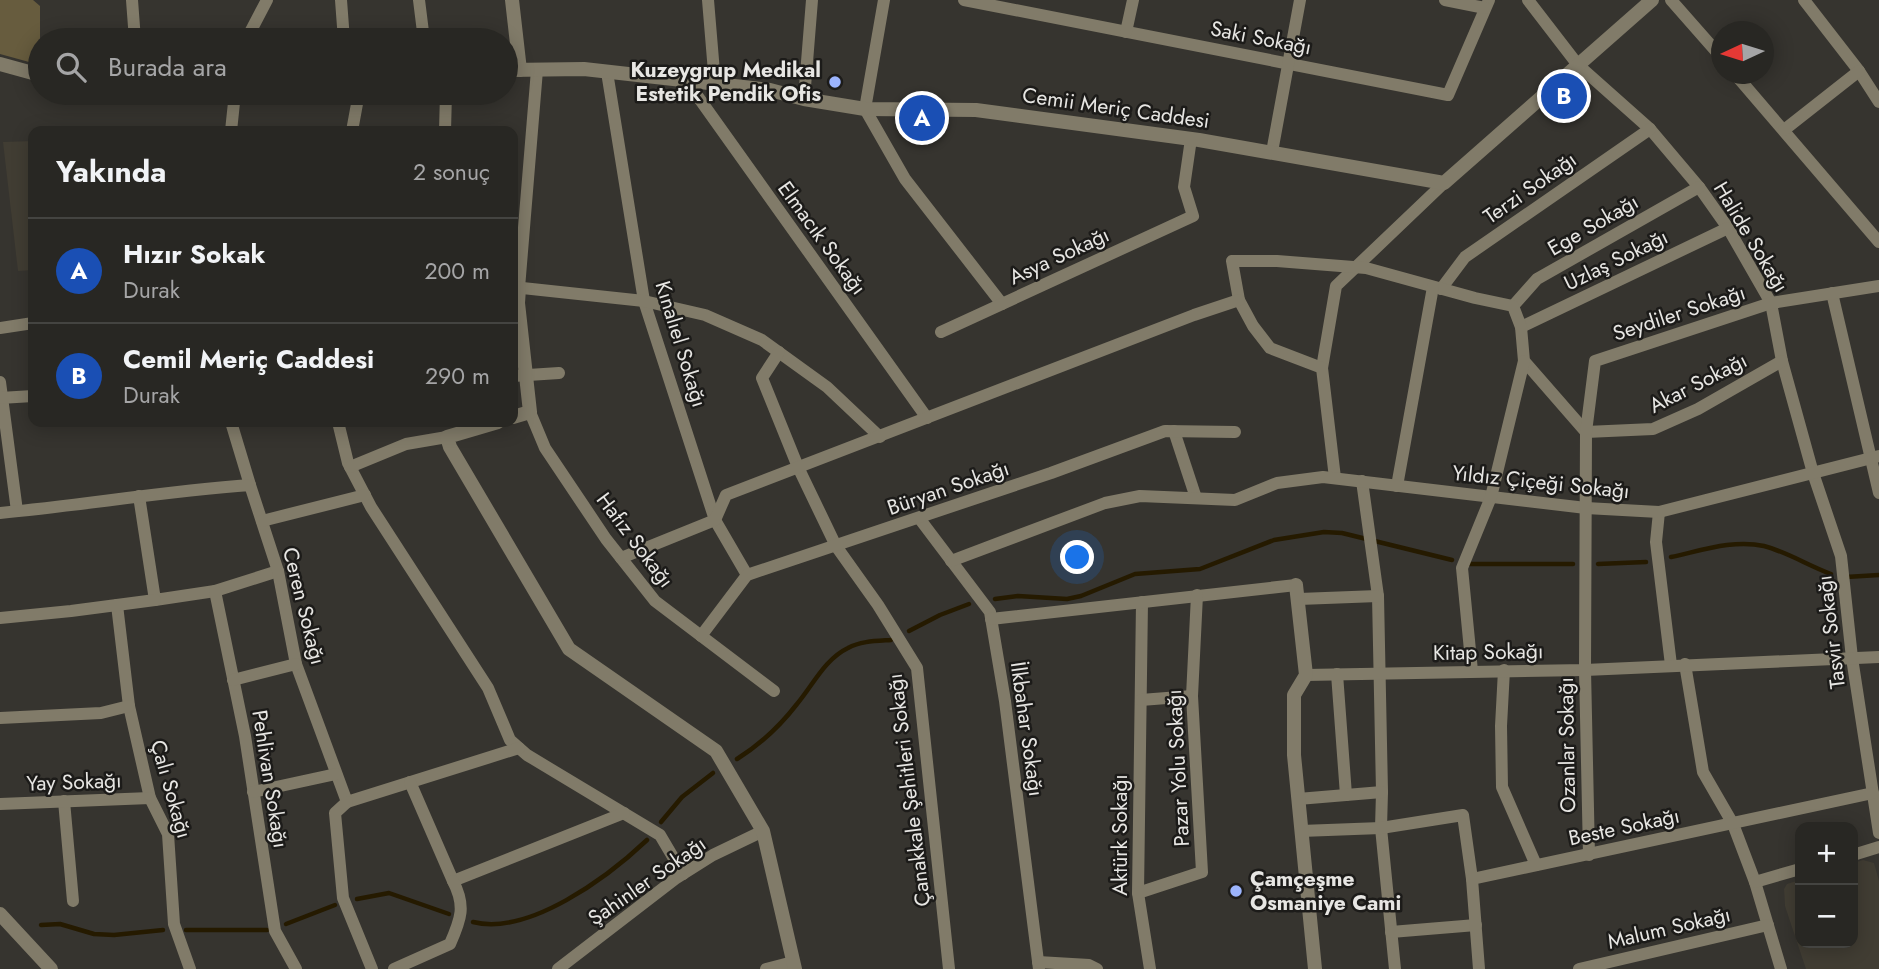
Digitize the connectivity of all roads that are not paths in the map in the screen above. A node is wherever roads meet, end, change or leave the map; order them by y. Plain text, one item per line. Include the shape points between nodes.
1 (132, 0) edge
2 (267, 0) edge
3 (341, 0) edge
4 (419, 0) edge
5 (512, 0) edge
6 (708, 0) edge
7 (811, 0) edge
8 (884, 0) edge
9 (964, 0) edge
10 (1133, 0) edge
11 (1300, 0) edge
12 (1445, 0) edge
13 (1528, 0) edge
14 (1652, 0) edge
15 (1671, 0) edge
16 (1804, 0) edge
17 (1487, 4) edge
18 (1028, 6) edge
19 (134, 28) edge
20 (252, 28) edge
21 (343, 28) edge
22 (422, 28) edge
23 (512, 28) edge
24 (1126, 32) junction
25 (1711, 46) edge
26 (1289, 63) junction
27 (0, 64) edge
28 (1578, 65) junction
29 (518, 70) edge
30 (537, 70) junction
31 (1859, 71) junction
32 (28, 72) edge
33 (607, 72) junction
34 (686, 80) junction
35 (715, 84) junction
36 (1744, 84) edge
37 (804, 99) junction
38 (1879, 102) edge
39 (234, 105) edge
40 (357, 105) edge
41 (446, 105) edge
42 (865, 109) junction
43 (232, 126) edge
44 (353, 126) edge
45 (445, 126) edge
46 (1650, 129) junction
47 (1784, 130) junction
48 (1191, 139) junction
49 (1272, 152) junction
50 (1444, 183) junction
51 (1699, 187) junction
52 (1728, 228) junction
53 (1879, 242) edge
54 (518, 267) edge
55 (1355, 267) junction
56 (1879, 286) edge
57 (518, 288) edge
58 (1437, 288) junction
59 (1832, 293) junction
60 (1239, 300) junction
61 (645, 301) junction
62 (518, 303) edge
63 (1771, 303) junction
64 (1002, 304) junction
65 (1513, 306) junction
66 (28, 324) edge
67 (1521, 327) junction
68 (0, 328) edge
69 (942, 332) dead end
70 (779, 352) junction
71 (1524, 361) junction
72 (1782, 361) junction
73 (1322, 368) junction
74 (559, 373) dead end
75 (519, 376) edge
76 (0, 382) edge
77 (28, 396) edge
78 (1, 398) edge
79 (530, 412) junction
80 (518, 416) edge
81 (927, 418) junction
82 (233, 427) edge
83 (339, 427) edge
84 (481, 427) edge
85 (1174, 431) junction
86 (1235, 432) dead end
87 (1586, 432) junction
88 (447, 437) junction
89 (880, 437) junction
90 (1875, 457) edge
91 (350, 467) junction
92 (798, 467) junction
93 (1813, 473) junction
94 (1335, 478) junction
95 (1362, 481) junction
96 (250, 485) junction
97 (1397, 486) junction
98 (1879, 493) edge
99 (365, 495) junction
100 (139, 496) junction
101 (1491, 496) junction
102 (1196, 498) junction
103 (1586, 508) junction
104 (17, 511) junction
105 (1659, 512) junction
106 (0, 513) edge
107 (919, 518) junction
108 (715, 520) junction
109 (262, 521) junction
110 (836, 546) junction
111 (621, 558) junction
112 (951, 561) junction
113 (278, 571) junction
114 (747, 575) junction
115 (215, 592) junction
116 (1298, 592) junction
117 (1197, 595) junction
118 (1378, 596) junction
119 (155, 600) junction
120 (1142, 602) junction
121 (117, 605) junction
122 (0, 618) edge
123 (991, 619) junction
124 (701, 636) junction
125 (1879, 657) edge
126 (1852, 658) junction
127 (296, 664) junction
128 (1685, 664) junction
129 (1671, 665) junction
130 (1504, 670) junction
131 (1585, 670) junction
132 (1472, 671) junction
133 (1379, 673) junction
134 (1336, 674) junction
135 (1306, 675) junction
136 (233, 680) junction
137 (774, 691) dead end
138 (1192, 696) junction
139 (1141, 700) junction
140 (129, 706) junction
141 (0, 718) edge
142 (519, 748) junction
143 (1874, 763) edge
144 (336, 774) junction
145 (410, 782) junction
146 (253, 792) junction
147 (1382, 792) junction
148 (1873, 793) junction
149 (1346, 795) junction
150 (150, 798) junction
151 (1298, 799) junction
152 (64, 801) junction
153 (347, 802) junction
154 (0, 804) edge
155 (624, 813) junction
156 (1733, 824) junction
157 (1879, 826) edge
158 (1381, 828) junction
159 (763, 831) junction
160 (1301, 831) junction
161 (1879, 847) edge
162 (1858, 853) edge
163 (1589, 855) junction
164 (1536, 865) junction
165 (1795, 870) edge
166 (683, 874) junction
167 (1472, 879) junction
168 (453, 881) junction
169 (1755, 882) junction
170 (1138, 893) junction
171 (73, 901) dead end
172 (0, 915) edge
173 (1476, 925) junction
174 (1768, 925) junction
175 (1391, 932) junction
176 (794, 966) edge
177 (1039, 966) edge
178 (399, 968) edge
179 (51, 969) edge
180 (190, 969) edge
181 (296, 969) edge
182 (372, 969) edge
183 (558, 969) edge
184 (766, 969) edge
185 (949, 969) edge
186 (1097, 969) edge
187 (1150, 969) edge
188 (1315, 969) edge
189 (1395, 969) edge
190 (1479, 969) edge
191 (1579, 969) edge
192 (1781, 969) edge

1 - 19 street
2 - 20 street
3 - 21 street
4 - 22 street
5 - 23 street
6 - 35 street
7 - 37 street
8 - 42 street
9 - 18 street, Saki Sokağı
10 - 24 street
11 - 26 street
12 - 17 street
13 - 28 street, Halide Sokağı
14 - 28 street
15 - 25 street
16 - 31 street
17 - 26 street, Saki Sokağı via 1448,95
18 - 24 street, Saki Sokağı
24 - 26 street, Saki Sokağı
26 - 49 street
27 - 32 street
28 - 46 street, Halide Sokağı
28 - 50 street
29 - 30 street, Cemii Meriç Caddesi
30 - 33 street, Cemii Meriç Caddesi
30 - 54 street
31 - 38 street
31 - 47 street
33 - 34 street, Cemii Meriç Caddesi
33 - 61 street, Kınalıel Sokağı
34 - 35 street, Cemii Meriç Caddesi
34 - 81 street, Elmacık Sokağı
35 - 37 street, Cemii Meriç Caddesi
36 - 47 street
37 - 42 street, Cemii Meriç Caddesi
39 - 43 street
40 - 44 street
41 - 45 street
42 - 48 street, Cemii Meriç Caddesi via 976,110
42 - 64 street via 905,179
46 - 51 street, Halide Sokağı
46 - 58 street, Terzi Sokağı via 1465,257
47 - 53 street
48 - 49 street, Cemii Meriç Caddesi
48 - 64 street, Asya Sokağı via 1184,187 1193,216
49 - 50 street, Cemii Meriç Caddesi
50 - 55 street
51 - 52 street, Halide Sokağı
51 - 65 street, Ege Sokağı via 1537,279
52 - 63 street, Halide Sokağı
52 - 67 street, Uzlaş Sokağı
55 - 58 street
55 - 60 street via 1232,261
55 - 73 street via 1336,286
56 - 59 street, Seydiler Sokağı
57 - 61 street
58 - 65 street
58 - 97 street
59 - 63 street, Seydiler Sokağı
59 - 90 street
60 - 73 street via 1270,348
60 - 81 street
61 - 70 street via 705,316
61 - 108 street, Kınalıel Sokağı
62 - 75 street
63 - 72 street, Halide Sokağı
63 - 87 street, Seydiler Sokağı via 1595,361
64 - 69 street, Asya Sokağı
65 - 67 street
66 - 68 street
67 - 71 street
70 - 89 street via 827,387
70 - 92 street, Çanakkale Şehitleri Sokağı via 762,378
71 - 87 street
71 - 101 street
72 - 87 street, Akar Sokağı via 1653,429
72 - 93 street, Halide Sokağı
73 - 94 street
74 - 75 street
75 - 79 street
76 - 78 street
77 - 78 street
78 - 104 street
79 - 80 street
79 - 111 street, Hafız Sokağı via 545,448
81 - 89 street
82 - 96 street, Ceren Sokağı
83 - 91 street
84 - 88 street
85 - 86 street, Büryan Sokağı
85 - 102 street
85 - 107 street, Büryan Sokağı
87 - 103 street, Seydiler Sokağı
88 - 91 street via 406,444
88 - 159 street via 569,649 716,751
89 - 92 street
90 - 93 street, Yıldız Çiçeği Sokağı
90 - 98 street
91 - 99 street
92 - 108 street via 726,495
92 - 110 street, Çanakkale Şehitleri Sokağı
93 - 105 street, Yıldız Çiçeği Sokağı
93 - 126 street, Tasvir Sokağı via 1841,556
94 - 95 street, Yıldız Çiçeği Sokağı
94 - 102 street, Yıldız Çiçeği Sokağı via 1277,483 1234,500
95 - 97 street, Yıldız Çiçeği Sokağı
95 - 118 street
96 - 100 street
96 - 109 street, Ceren Sokağı
97 - 101 street, Yıldız Çiçeği Sokağı
99 - 109 street
99 - 142 street via 488,688 510,740
100 - 104 street
100 - 119 street
101 - 103 street, Yıldız Çiçeği Sokağı
101 - 132 street via 1462,568
102 - 112 street, Yıldız Çiçeği Sokağı via 1140,496 1105,503
103 - 105 street, Yıldız Çiçeği Sokağı
103 - 131 street, Ozanlar Sokağı
104 - 106 street
105 - 129 street via 1656,542
107 - 110 street, Büryan Sokağı
107 - 112 street, İlkbahar Sokağı
108 - 111 street
108 - 114 street, Kınalıel Sokağı
109 - 113 street, Ceren Sokağı
110 - 114 street, Büryan Sokağı
110 - 185 street, Çanakkale Şehitleri Sokağı via 917,668
111 - 124 street, Hafız Sokağı via 655,601
112 - 123 street, İlkbahar Sokağı
113 - 115 street
113 - 127 street, Ceren Sokağı
114 - 124 street
115 - 119 street
115 - 136 street, Pehlivan Sokağı
116 - 117 street
116 - 118 street
116 - 135 street
117 - 120 street
117 - 138 street, Pazar Yolu Sokağı
118 - 133 street
119 - 121 street
120 - 123 street
120 - 139 street, Aktürk Sokağı
121 - 122 street
121 - 140 street, Çalı Sokağı
123 - 177 street, İlkbahar Sokağı
124 - 137 street, Hafız Sokağı
125 - 126 street, Kitap Sokağı
126 - 128 street, Kitap Sokağı
126 - 143 street, Tasvir Sokağı
127 - 136 street
127 - 144 street, Ceren Sokağı
128 - 129 street, Kitap Sokağı
128 - 156 street via 1703,772
129 - 131 street, Kitap Sokağı
130 - 131 street, Kitap Sokağı
130 - 132 street, Kitap Sokağı
130 - 164 street via 1502,787
131 - 163 street, Ozanlar Sokağı
132 - 133 street, Kitap Sokağı
133 - 134 street, Kitap Sokağı
133 - 147 street
134 - 135 street, Kitap Sokağı
134 - 149 street
135 - 151 street via 1294,695
136 - 146 street, Pehlivan Sokağı
138 - 139 street
138 - 170 street, Pazar Yolu Sokağı via 1202,872
139 - 170 street, Aktürk Sokağı
140 - 141 street via 101,713
140 - 150 street, Çalı Sokağı
142 - 145 street
142 - 155 street
143 - 148 street, Tasvir Sokağı
144 - 146 street
144 - 153 street, Ceren Sokağı
145 - 153 street
145 - 168 street
146 - 181 street, Pehlivan Sokağı via 275,931
147 - 149 street
147 - 158 street
148 - 156 street, Beste Sokağı
148 - 157 street, Tasvir Sokağı
149 - 151 street
150 - 152 street, Yay Sokağı
150 - 180 street, Çalı Sokağı via 168,834 174,924
151 - 160 street
152 - 154 street, Yay Sokağı
152 - 171 street
153 - 182 street via 335,813 343,898
155 - 166 street via 660,835
155 - 168 street
156 - 163 street, Beste Sokağı
156 - 169 street
158 - 160 street
158 - 167 street via 1463,815
158 - 175 street
159 - 166 street, Şahinler Sokağı
159 - 176 street
160 - 188 street
161 - 162 street
163 - 164 street, Beste Sokağı
164 - 167 street, Beste Sokağı
165 - 169 street
166 - 183 street, Şahinler Sokağı
167 - 173 street
168 - 178 street via 460,895 461,918 450,944
169 - 174 street
170 - 187 street, Aktürk Sokağı
172 - 179 street
173 - 175 street
173 - 190 street
174 - 191 street, Malum Sokağı
174 - 192 street
175 - 189 street
176 - 184 street
177 - 186 street via 1089,965

